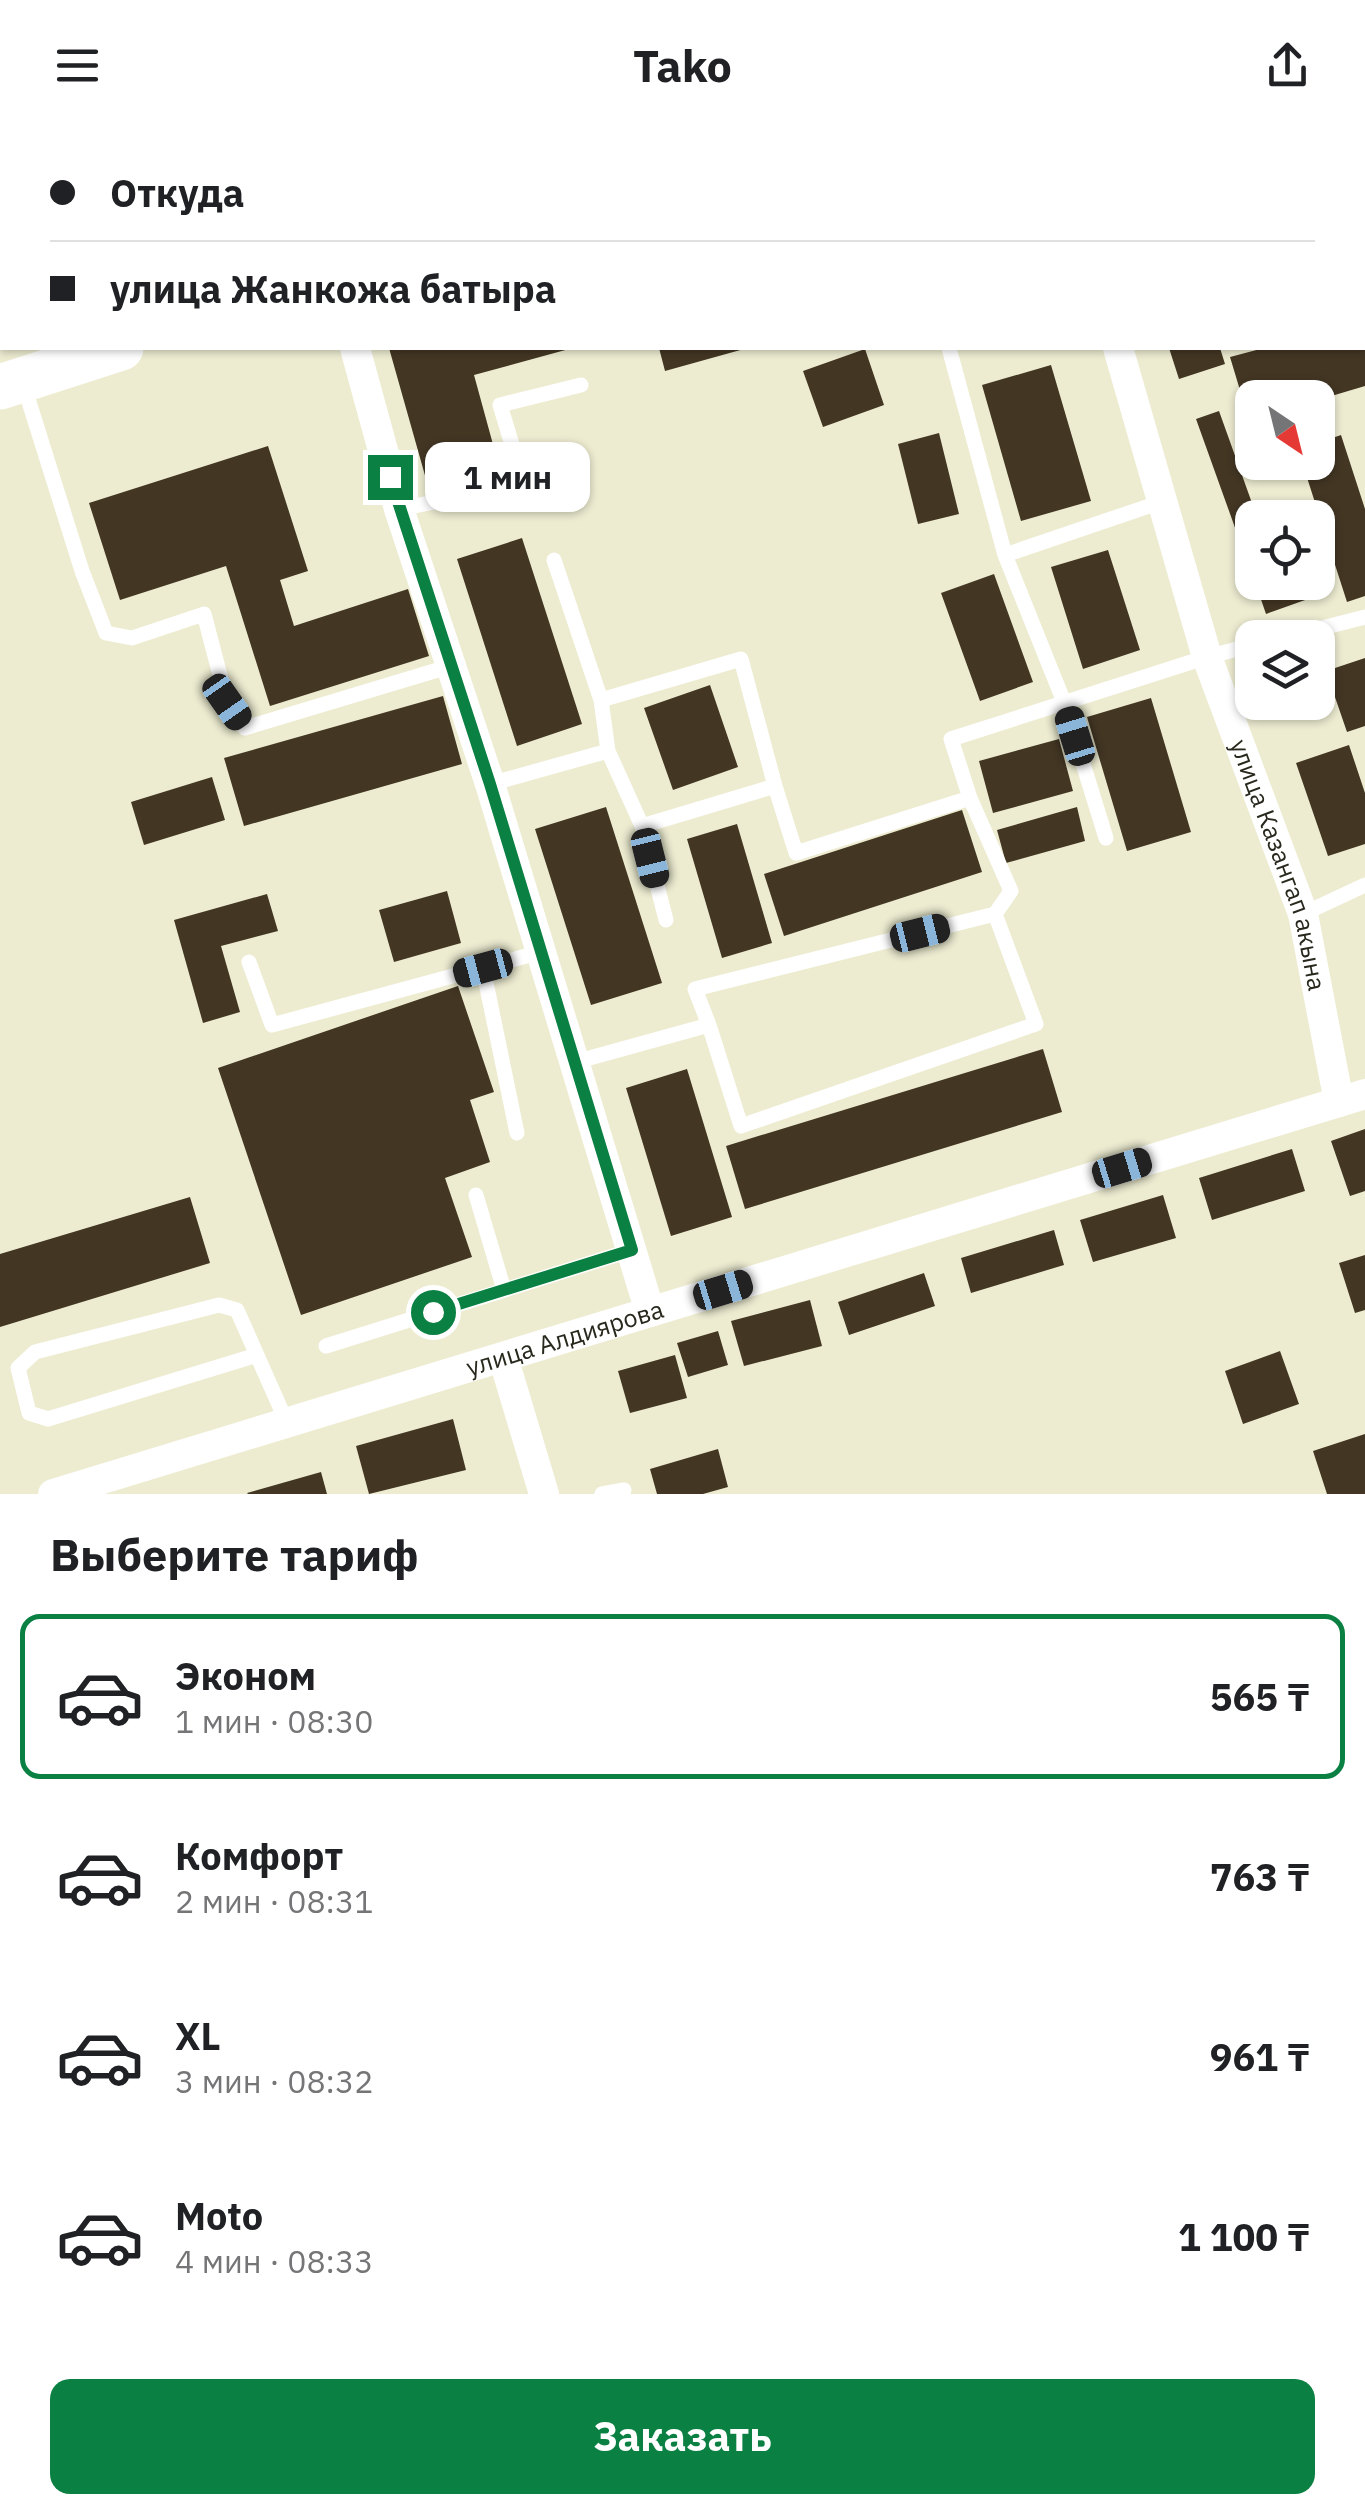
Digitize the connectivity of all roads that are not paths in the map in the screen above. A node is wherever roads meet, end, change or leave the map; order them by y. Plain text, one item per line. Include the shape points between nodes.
1 (115, 350) edge
2 (356, 350) edge
3 (950, 350) edge
4 (1119, 350) edge
5 (11, 384) edge
6 (581, 385) dead end
7 (1160, 502) junction
8 (399, 510) junction
9 (1005, 556) junction
10 (554, 560) dead end
11 (1365, 617) edge
12 (1335, 625) edge
13 (1235, 649) edge
14 (1206, 657) junction
15 (451, 666) junction
16 (600, 700) junction
17 (1064, 702) junction
18 (608, 751) junction
19 (490, 784) junction
20 (774, 786) junction
21 (970, 798) junction
22 (642, 826) junction
23 (1106, 838) dead end
24 (1365, 885) edge
25 (995, 914) junction
26 (1303, 914) junction
27 (666, 920) dead end
28 (541, 952) junction
29 (249, 962) dead end
30 (483, 968) junction
31 (709, 1025) junction
32 (575, 1062) junction
33 (1352, 1098) edge
34 (516, 1132) dead end
35 (476, 1195) dead end
36 (632, 1250) junction
37 (504, 1290) junction
38 (650, 1312) junction
39 (326, 1346) dead end
40 (257, 1355) junction
41 (502, 1358) junction
42 (288, 1423) junction
43 (624, 1490) dead end
44 (53, 1494) edge
45 (544, 1494) edge
46 (602, 1494) edge

1 - 5 main road
2 - 8 street
3 - 9 lane
4 - 7 street, улица Казангап акына
5 - 15 lane via 106,632 132,638 204,614 227,702 245,728
6 - 8 lane via 500,405 524,484
7 - 9 lane
7 - 14 street, улица Казангап акына
8 - 15 street
9 - 17 lane
10 - 16 lane
11 - 12 lane
13 - 14 lane
14 - 17 lane
14 - 26 street, улица Казангап акына
15 - 19 street
16 - 18 lane
16 - 20 lane via 741,659
17 - 21 lane via 951,739
17 - 23 lane
18 - 19 lane
18 - 22 lane
19 - 28 street
20 - 21 lane via 796,854
20 - 22 lane
21 - 25 lane via 1011,891
22 - 27 lane
24 - 26 lane
25 - 31 lane via 695,989
25 - 31 lane via 1036,1024 741,1126
26 - 33 street, улица Казангап акына
28 - 30 lane
28 - 32 street
29 - 30 lane via 272,1025
30 - 34 lane
31 - 32 lane
32 - 36 street
33 - 38 street, улица Алдиярова
35 - 37 lane
36 - 37 lane
36 - 38 street
37 - 39 lane
38 - 41 street, улица Алдиярова
40 - 40 lane via 237,1310 219,1305 35,1352 18,1368 30,1413 48,1419
40 - 42 lane
41 - 42 street, улица Алдиярова
41 - 45 street
42 - 44 street, улица Алдиярова
43 - 46 lane

